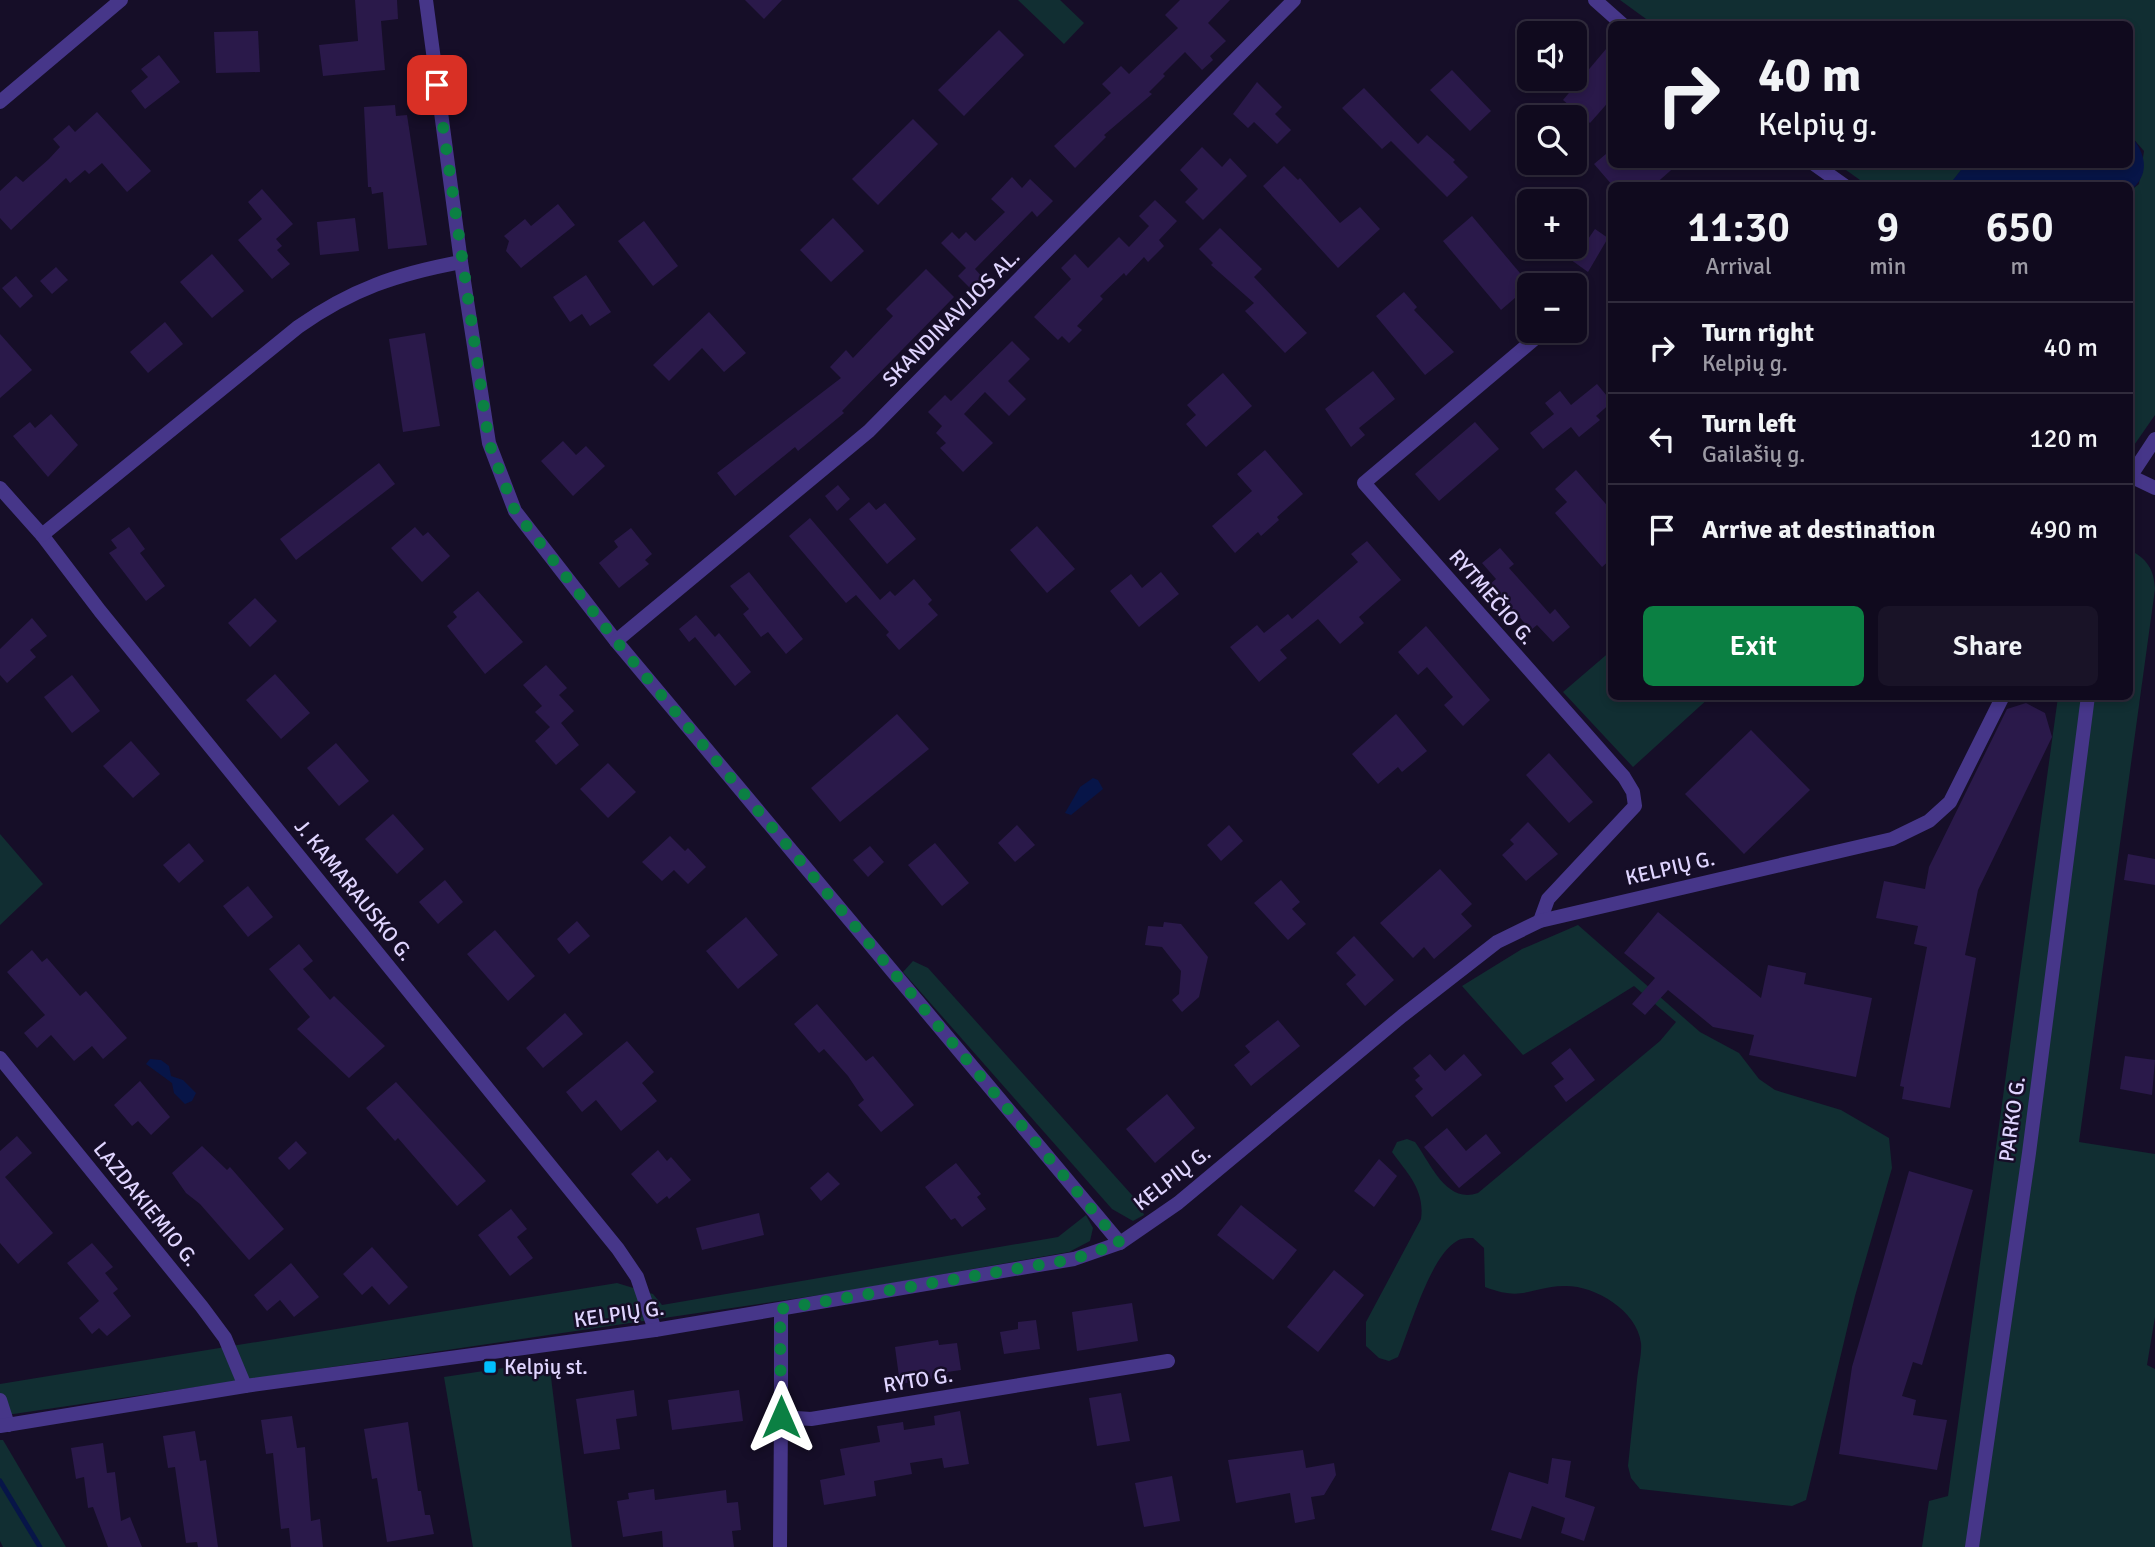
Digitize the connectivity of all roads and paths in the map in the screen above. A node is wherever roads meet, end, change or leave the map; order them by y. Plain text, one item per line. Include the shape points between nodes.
1 (121, 0) edge
2 (426, 0) edge
3 (1294, 0) edge
4 (1595, 0) edge
5 (1619, 21) edge
6 (0, 102) edge
7 (1819, 168) edge
8 (1839, 182) edge
9 (461, 262) junction
10 (1530, 343) edge
11 (2155, 439) edge
12 (2133, 472) edge
13 (2133, 477) edge
14 (0, 488) edge
15 (2155, 488) edge
16 (42, 535) junction
17 (616, 641) junction
18 (2001, 700) edge
19 (2087, 700) edge
20 (1540, 921) junction
21 (0, 1058) edge
22 (1120, 1243) junction
23 (780, 1309) junction
24 (655, 1330) junction
25 (1168, 1361) dead end
26 (245, 1386) junction
27 (0, 1399) edge
28 (781, 1417) junction
29 (4, 1426) edge
30 (780, 1547) edge
31 (1972, 1547) edge

1 - 6 street
2 - 9 street
3 - 17 street, SKANDINAVIJOS AL. via 869,431
4 - 5 street
7 - 8 street
9 - 16 street via 409,271 334,302
9 - 17 street via 489,443 502,485 528,530
10 - 20 street, RYTMEČIO G. via 1364,483 1624,777 1633,793 1635,806 1548,898
11 - 12 street
13 - 15 street
14 - 16 street, J. KAMARAUSKO G.
16 - 24 street, J. KAMARAUSKO G. via 618,1249 637,1277
17 - 22 street
18 - 20 street, KELPIŲ G. via 1950,802 1929,821 1892,839
19 - 31 street, PARKO G.
20 - 22 street, KELPIŲ G. via 1497,942 1178,1203
21 - 26 street, LAZDAKIEMIO G. via 202,1307 225,1338
22 - 23 street, KELPIŲ G. via 1074,1259
23 - 24 street, KELPIŲ G.
23 - 28 street
24 - 26 street, KELPIŲ G.
25 - 28 street, RYTO G. via 810,1419
26 - 29 street, KELPIŲ G.
27 - 29 street
28 - 30 street

